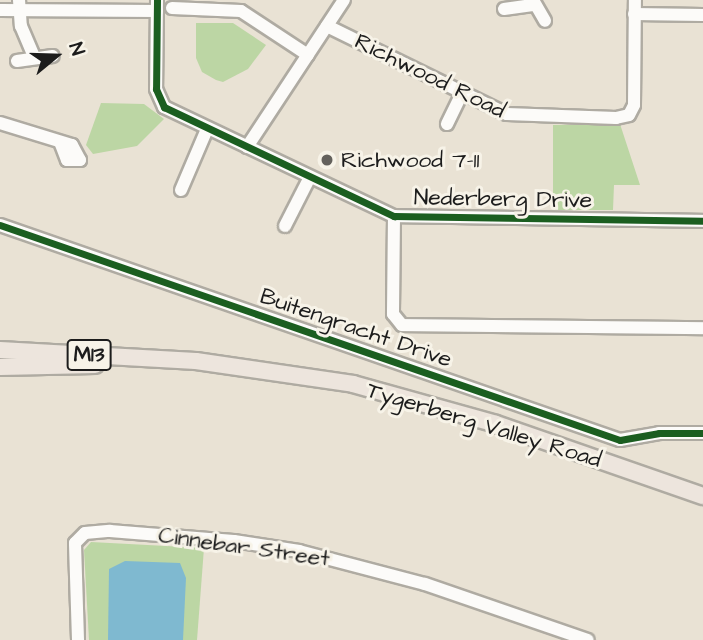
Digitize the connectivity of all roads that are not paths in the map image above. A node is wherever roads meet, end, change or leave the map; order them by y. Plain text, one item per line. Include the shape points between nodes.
1 (344, 0) edge
2 (635, 0) edge
3 (533, 3) edge
4 (19, 5) edge
5 (157, 6) edge
6 (172, 8) dead end
7 (504, 9) dead end
8 (0, 10) edge
9 (635, 14) junction
10 (703, 15) edge
11 (545, 21) dead end
12 (327, 26) junction
13 (53, 55) dead end
14 (308, 55) junction
15 (34, 56) junction
16 (17, 61) dead end
17 (462, 93) junction
18 (0, 122) edge
19 (447, 124) dead end
20 (207, 129) junction
21 (60, 142) dead end
22 (247, 147) junction
23 (310, 177) junction
24 (181, 190) dead end
25 (394, 216) junction
26 (703, 221) edge
27 (0, 225) edge
28 (285, 226) dead end
29 (703, 327) edge
30 (0, 350) edge
31 (178, 360) junction
32 (0, 367) edge
33 (703, 433) edge
34 (703, 496) edge
35 (78, 640) edge
36 (588, 640) edge

1 - 12 street
2 - 9 street, Richwood Road
3 - 7 street
3 - 11 street
4 - 5 street
4 - 8 street
4 - 15 street
5 - 20 street, Nederberg Drive via 160,103
6 - 14 street via 241,12
9 - 10 street
9 - 17 street, Richwood Road via 634,104 626,117 521,118
12 - 14 street
12 - 17 street, Richwood Road
13 - 15 street
14 - 22 street
15 - 16 street
17 - 19 street
18 - 21 street
20 - 22 street, Nederberg Drive
20 - 24 street
22 - 23 street, Nederberg Drive
23 - 25 street, Nederberg Drive
23 - 28 street
25 - 26 street, Nederberg Drive
25 - 29 street via 393,314 402,326
27 - 33 street, Buitengracht Drive via 620,440 659,433
30 - 31 main road, Tygerberg Valley Road / M13
31 - 32 main road, Tygerberg Valley Road / M13
31 - 34 main road, Tygerberg Valley Road / M13 via 278,370 397,394
35 - 36 street, Cinnebar Street via 75,544 85,533 110,531 299,551 413,581

